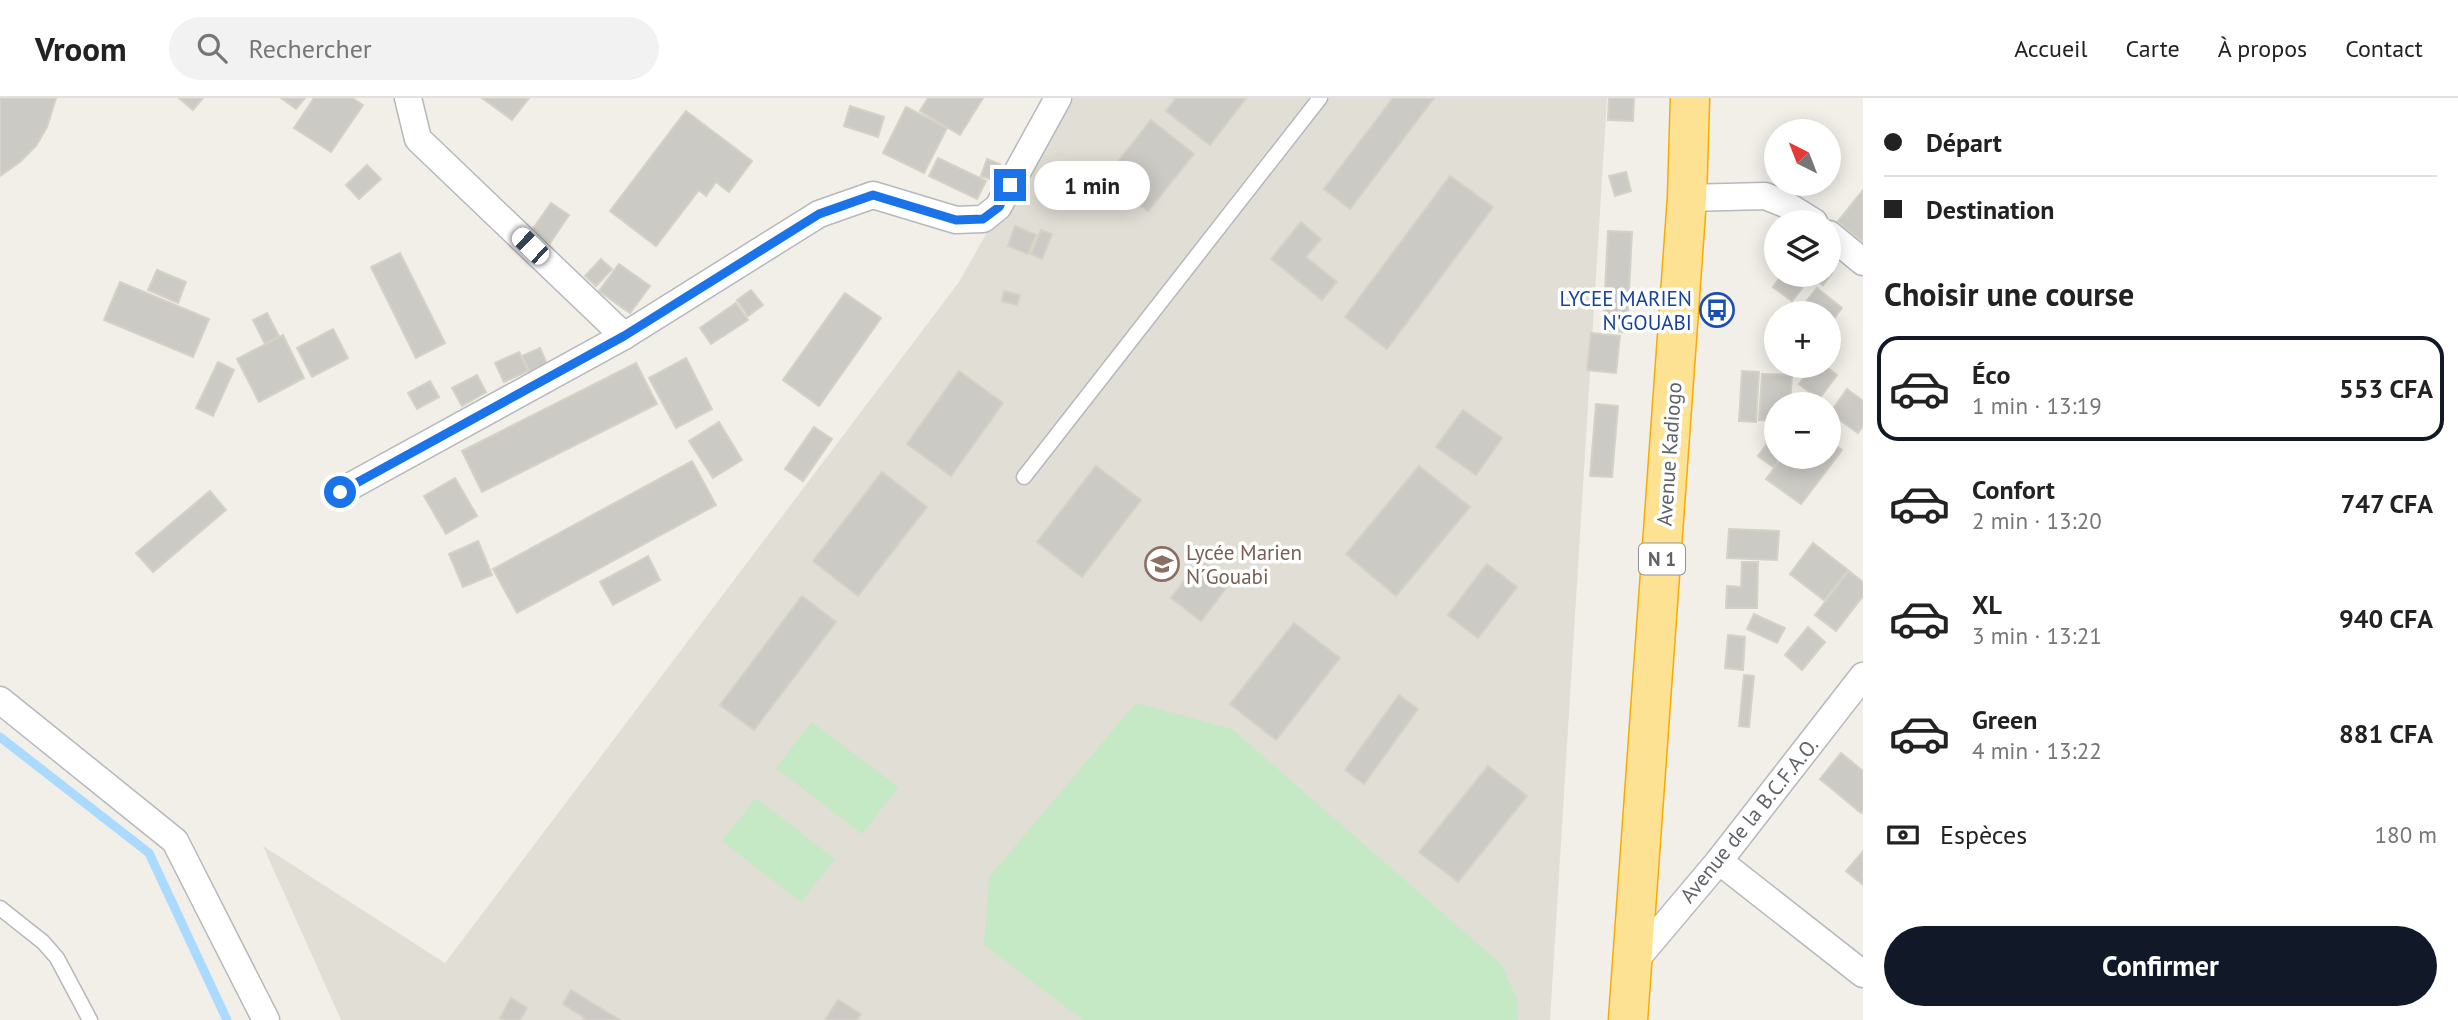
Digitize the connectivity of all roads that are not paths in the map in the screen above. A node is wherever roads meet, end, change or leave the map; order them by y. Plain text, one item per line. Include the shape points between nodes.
1 (408, 98) edge
2 (1058, 98) edge
3 (1320, 98) edge
4 (1690, 98) edge
5 (1687, 198) junction
6 (1795, 210) edge
7 (1841, 244) edge
8 (1863, 262) edge
9 (624, 336) junction
10 (1024, 477) dead end
11 (340, 492) dead end
12 (1863, 676) edge
13 (0, 700) edge
14 (1719, 861) junction
15 (0, 908) edge
16 (1633, 963) junction
17 (1863, 974) edge
18 (90, 1020) edge
19 (266, 1020) edge
20 (1628, 1020) edge

1 - 9 street via 418,139
2 - 9 street via 999,207 983,219 956,220 873,195 819,214
3 - 10 lane
4 - 5 highway, Avenue Kadiogo / N 1
5 - 6 street via 1765,196
5 - 16 highway, Avenue Kadiogo / N 1
7 - 8 street
9 - 11 street
12 - 14 street, Avenue de la B.C.F.A.O.
13 - 19 street via 175,841
14 - 16 street, Avenue de la B.C.F.A.O.
14 - 17 street
15 - 18 lane via 57,958
16 - 20 highway, Avenue Kadiogo / N 1

